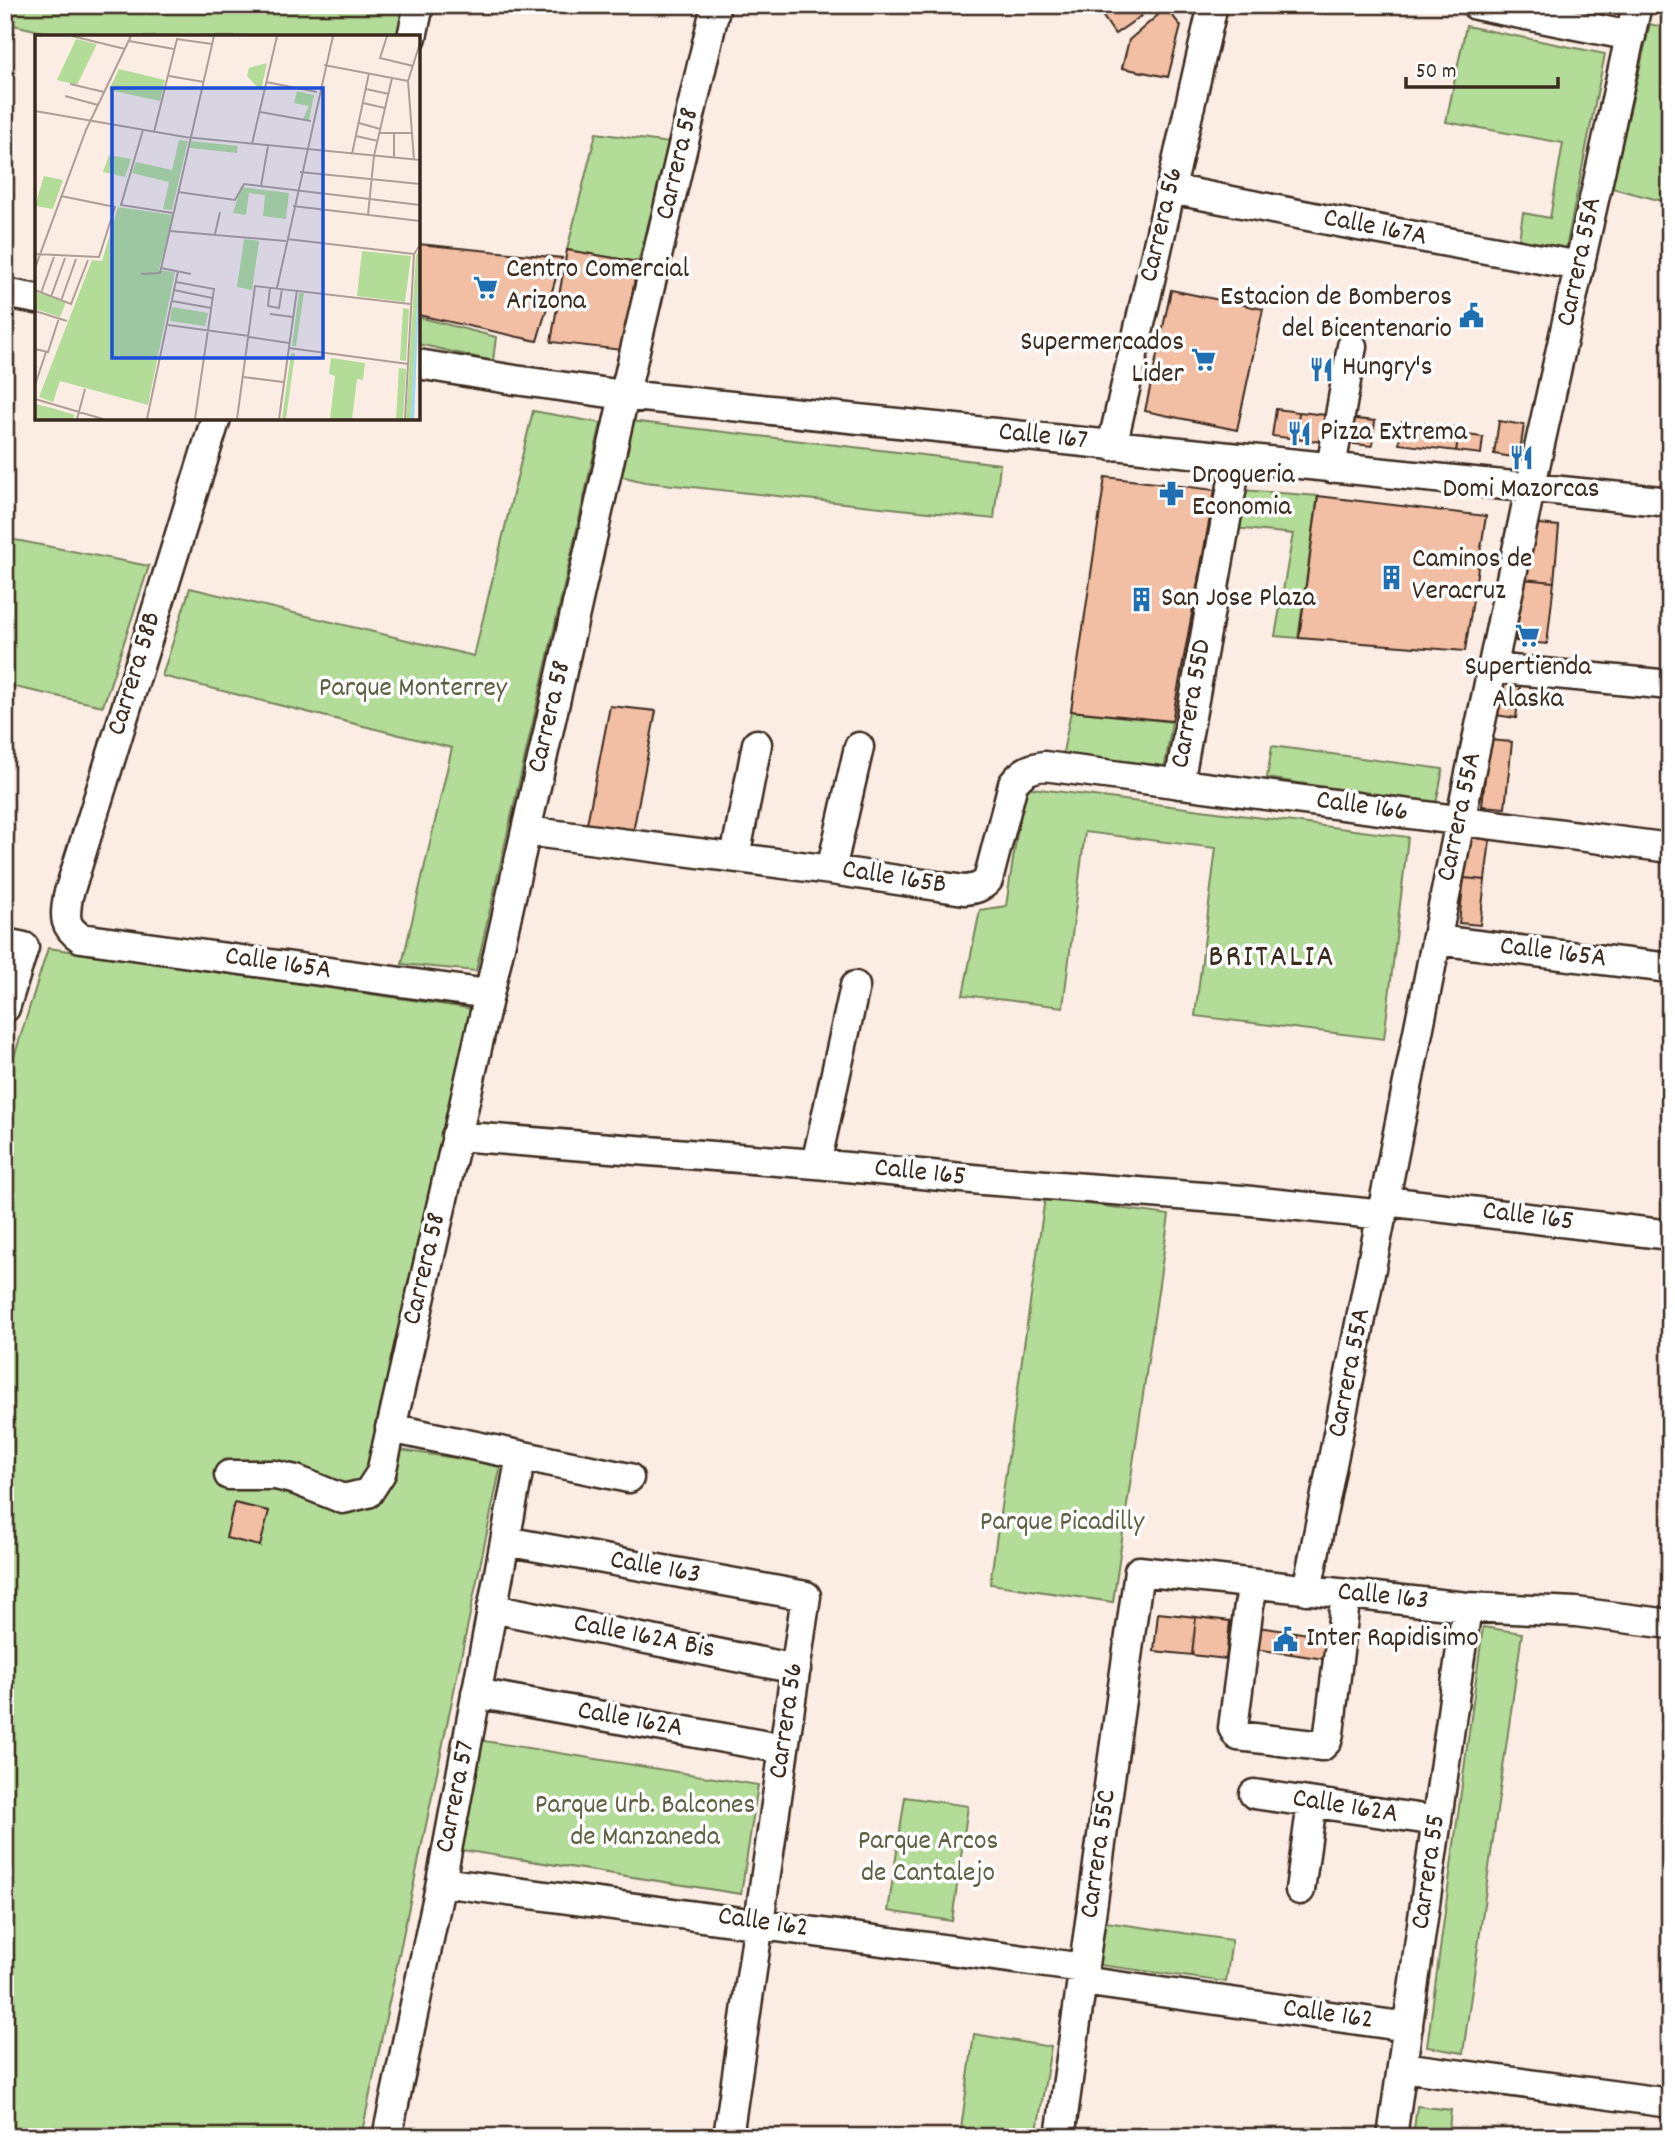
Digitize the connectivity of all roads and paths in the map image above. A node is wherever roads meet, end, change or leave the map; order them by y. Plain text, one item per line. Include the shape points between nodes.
1 (419, 5) edge
2 (716, 5) edge
3 (1213, 5) edge
4 (1476, 5) edge
5 (1637, 5) edge
6 (412, 35) edge
7 (1631, 36) junction
8 (1171, 189) junction
9 (1580, 266) junction
10 (5, 293) edge
11 (35, 299) edge
12 (1352, 346) dead end
13 (420, 364) edge
14 (624, 395) junction
15 (215, 420) edge
16 (1112, 446) junction
17 (1237, 458) junction
18 (1331, 468) junction
19 (1530, 489) junction
20 (1670, 502) edge
21 (1492, 668) junction
22 (1670, 685) edge
23 (757, 744) dead end
24 (859, 747) dead end
25 (1180, 784) junction
26 (1460, 821) junction
27 (526, 831) junction
28 (1670, 848) edge
29 (734, 857) junction
30 (831, 870) junction
31 (69, 930) joint
32 (1436, 940) junction
33 (15, 945) edge
34 (1670, 968) edge
35 (855, 986) dead end
36 (488, 994) junction
37 (5, 1007) edge
38 (456, 1136) junction
39 (816, 1164) junction
40 (1384, 1208) junction
41 (1670, 1235) edge
42 (390, 1429) junction
43 (521, 1455) junction
44 (229, 1475) dead end
45 (629, 1478) dead end
46 (505, 1541) junction
47 (1139, 1572) joint
48 (1254, 1584) junction
49 (1307, 1590) junction
50 (1346, 1594) junction
51 (806, 1596) joint
52 (1467, 1607) junction
53 (492, 1608) junction
54 (1670, 1623) edge
55 (796, 1669) junction
56 (476, 1693) junction
57 (784, 1749) junction
58 (1254, 1794) dead end
59 (1312, 1803) junction
60 (1437, 1821) junction
61 (441, 1882) junction
62 (1300, 1889) dead end
63 (759, 1924) junction
64 (1083, 1975) junction
65 (1408, 2027) junction
66 (1402, 2067) junction
67 (1670, 2103) edge
68 (387, 2137) edge
69 (728, 2137) edge
70 (1060, 2137) edge
71 (1392, 2137) edge

1 - 6 street
2 - 14 street, Carrera 58
3 - 8 street, Carrera 56
4 - 7 street
5 - 7 street, Carrera 55A
7 - 9 street, Carrera 55A
8 - 9 street, Calle 167A
8 - 16 street, Carrera 56
9 - 19 street, Carrera 55A
10 - 11 street
12 - 18 street
13 - 14 street, Calle 167
14 - 16 street, Calle 167
14 - 27 street, Carrera 58
15 - 31 street, Carrera 58B via 68,896 65,915
16 - 17 street, Calle 167
17 - 18 street, Calle 167
17 - 25 street, Carrera 55D
18 - 19 street, Calle 167
19 - 20 street, Calle 167
19 - 21 street, Carrera 55A
21 - 22 street
21 - 26 street, Carrera 55A
23 - 29 street
24 - 30 street
25 - 26 street, Calle 166
25 - 30 street, Calle 165B via 1031,768 1013,784 988,880 975,889
26 - 28 street, Calle 166
26 - 32 street, Carrera 55A
27 - 29 street, Calle 165B
27 - 36 street, Carrera 58
29 - 30 street, Calle 165B
31 - 36 street, Calle 165A via 81,938
32 - 34 street, Calle 165A
32 - 40 street, Carrera 55A
33 - 37 street
35 - 39 street
36 - 38 street, Carrera 58
38 - 39 street, Calle 165
38 - 42 street, Carrera 58
39 - 40 street, Calle 165 via 1037,1185
40 - 41 street, Calle 165
40 - 49 street, Carrera 55A
42 - 43 street
42 - 44 street, Carrera 58 via 381,1473 368,1493 342,1499 275,1475
43 - 45 street
43 - 46 street, Carrera 57
46 - 51 street, Calle 163
46 - 53 street, Carrera 57
47 - 48 street, Calle 163
47 - 64 street, Carrera 55C
48 - 49 street, Calle 163
48 - 50 street via 1233,1728 1238,1736 1321,1746 1329,1733
49 - 50 street, Calle 163
50 - 52 street, Calle 163
51 - 55 street, Carrera 56
52 - 54 street, Calle 163 via 1588,1613
52 - 60 street, Carrera 55
53 - 55 street, Calle 162A Bis
53 - 56 street, Carrera 57
55 - 57 street, Carrera 56
56 - 57 street, Calle 162A
56 - 61 street, Carrera 57
57 - 63 street, Carrera 56
58 - 59 street, Calle 162A
59 - 60 street, Calle 162A
59 - 62 street
60 - 65 street, Carrera 55
61 - 63 street, Calle 162
61 - 68 street, Carrera 57
63 - 64 street, Calle 162
63 - 69 street, Carrera 56
64 - 65 street, Calle 162
64 - 70 street, Carrera 55C
65 - 66 street, Carrera 55
66 - 67 street
66 - 71 street, Carrera 55

